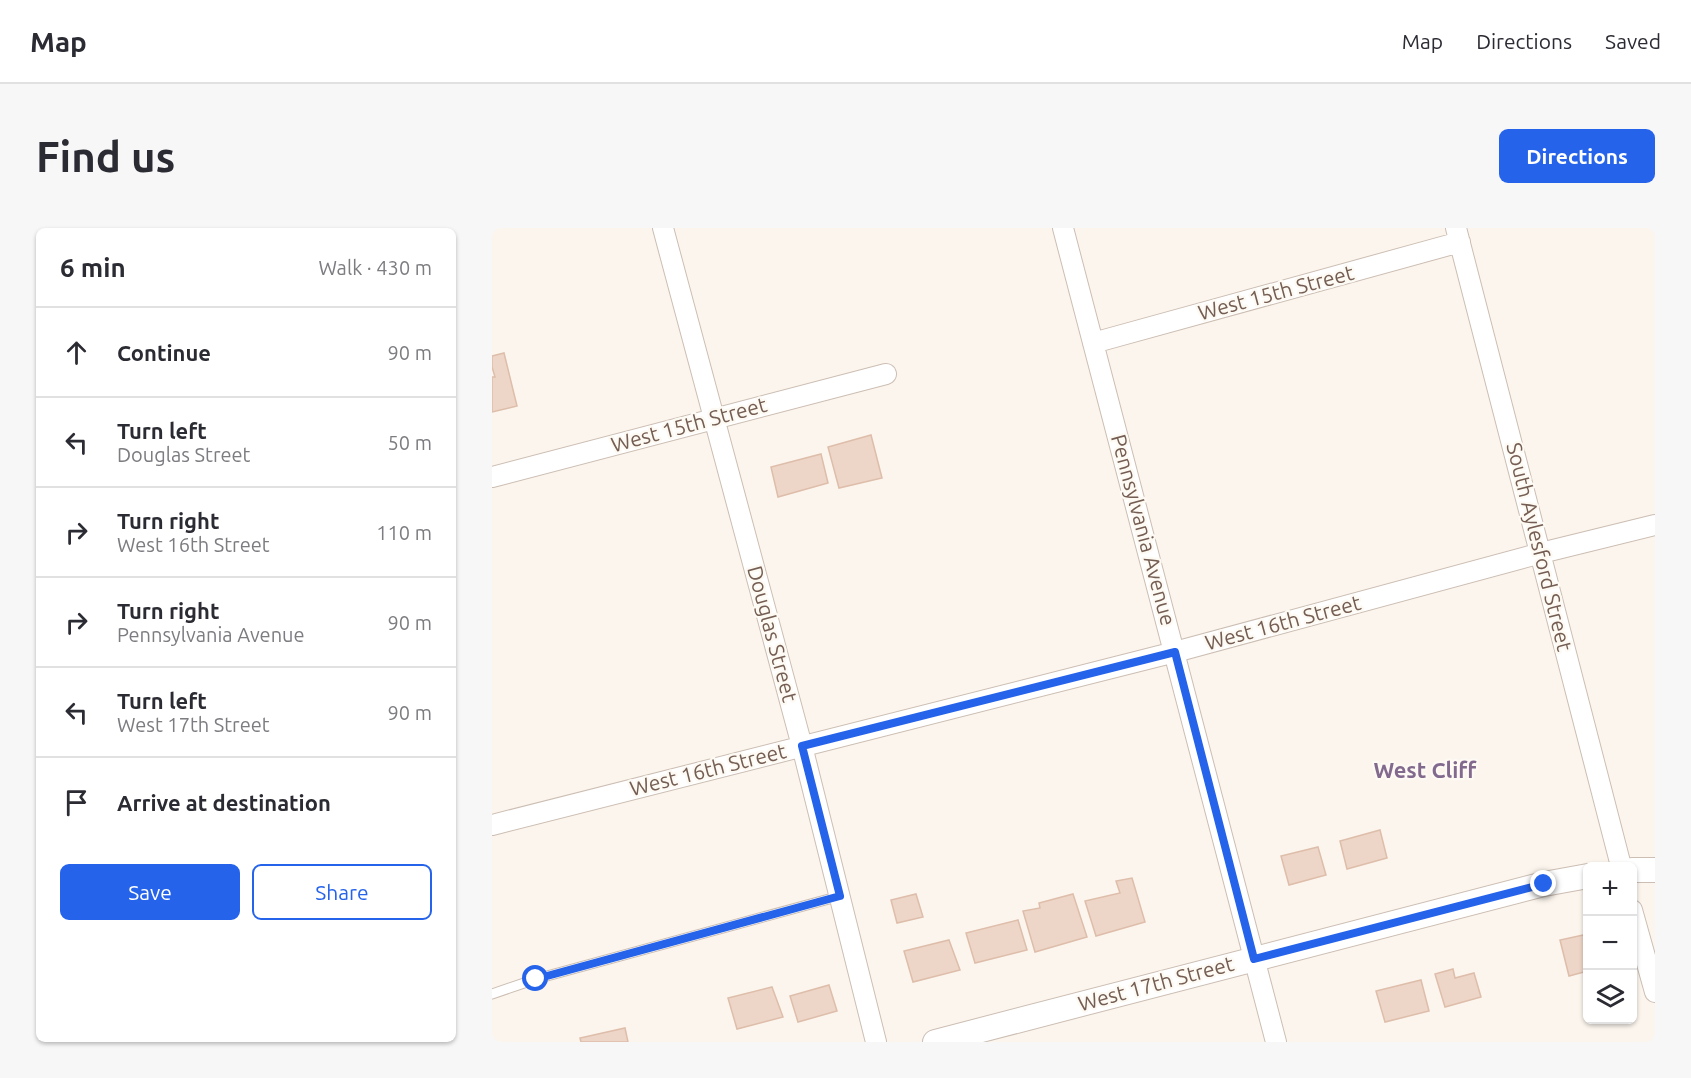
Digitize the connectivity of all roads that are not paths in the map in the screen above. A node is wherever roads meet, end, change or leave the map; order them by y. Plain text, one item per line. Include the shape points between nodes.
1 (663, 228) edge
2 (1063, 228) edge
3 (1458, 235) edge
4 (1093, 343) junction
5 (886, 374) dead end
6 (713, 419) junction
7 (492, 477) edge
8 (1655, 525) edge
9 (1541, 553) junction
10 (1175, 652) junction
11 (802, 746) junction
12 (492, 825) edge
13 (1620, 862) edge
14 (1637, 870) edge
15 (1655, 870) edge
16 (1583, 877) edge
17 (840, 896) junction
18 (1634, 916) edge
19 (1254, 959) junction
20 (1655, 992) edge
21 (492, 994) edge
22 (876, 1042) edge
23 (935, 1042) edge
24 (1276, 1042) edge

1 - 6 street, Douglas Street
2 - 4 street, Pennsylvania Avenue
3 - 4 street, West 15th Street
3 - 9 street, South Aylesford Street
4 - 10 street, Pennsylvania Avenue
5 - 6 street, West 15th Street
6 - 7 street, West 15th Street
6 - 11 street, Douglas Street
8 - 9 street, West 16th Street
9 - 10 street, West 16th Street
9 - 13 street, South Aylesford Street
10 - 11 street, West 16th Street
10 - 19 street, Pennsylvania Avenue
11 - 12 street, West 16th Street
11 - 17 street, Douglas Street
14 - 15 street
16 - 19 street, West 17th Street
17 - 21 lane
17 - 22 street, Douglas Street
18 - 20 street
19 - 23 street, West 17th Street
19 - 24 street, Pennsylvania Avenue

